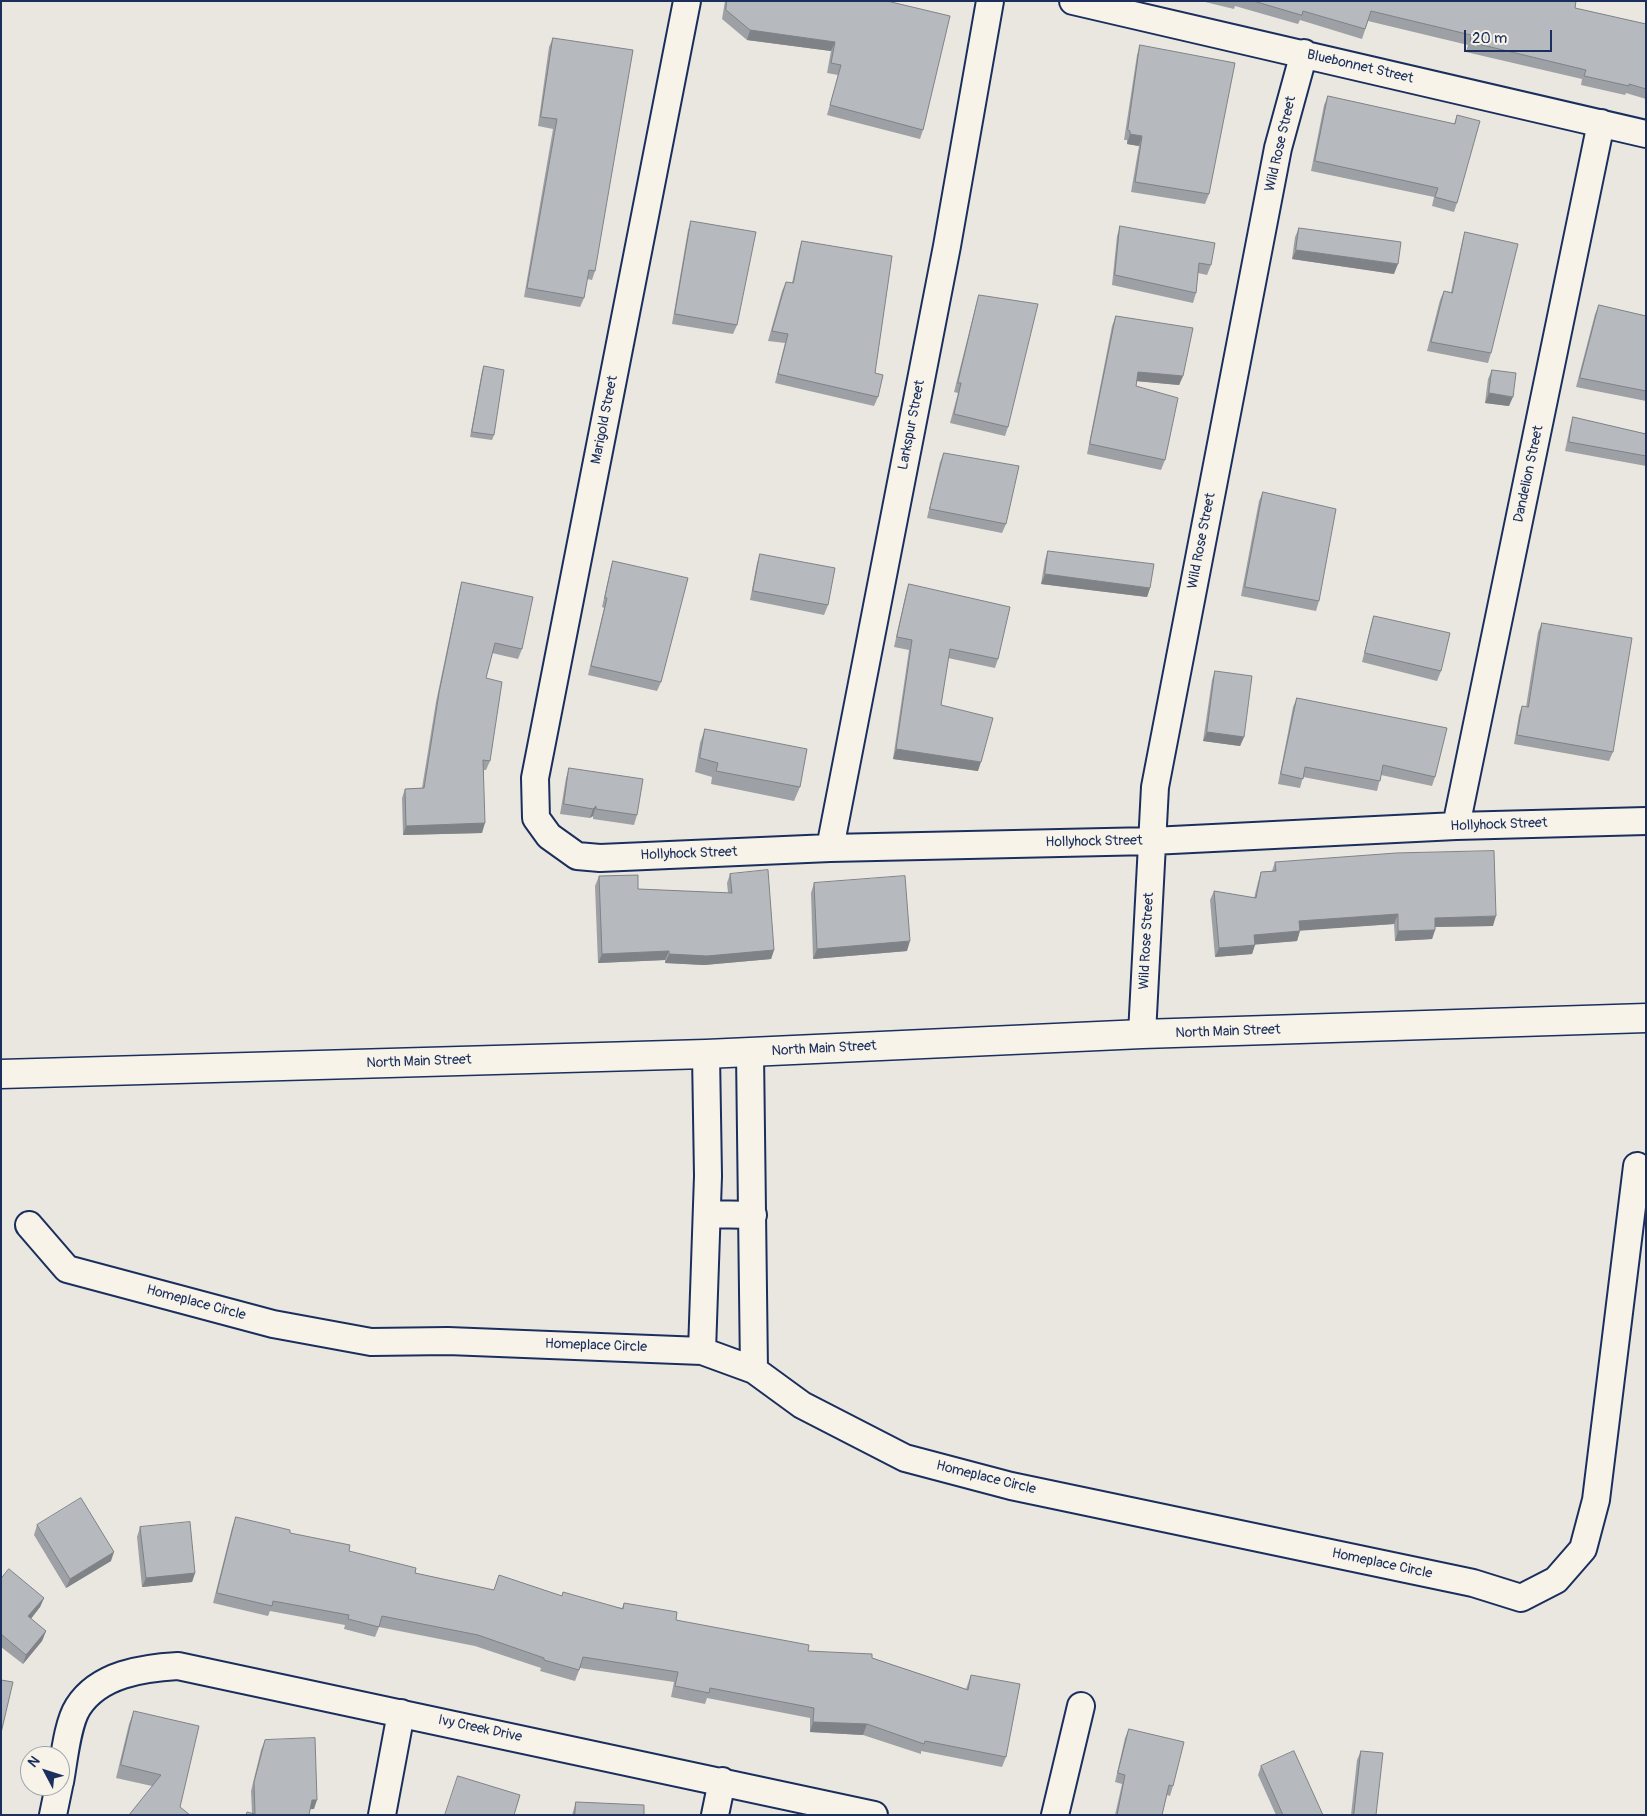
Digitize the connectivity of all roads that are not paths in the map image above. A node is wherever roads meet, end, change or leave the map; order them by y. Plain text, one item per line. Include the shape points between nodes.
1 (687, 1) edge
2 (990, 1) edge
3 (1073, 1) edge
4 (1304, 54) junction
5 (1602, 123) junction
6 (1646, 134) edge
7 (1646, 820) edge
8 (1456, 826) junction
9 (549, 836) joint
10 (1152, 841) junction
11 (830, 848) junction
12 (1646, 1018) edge
13 (1142, 1034) junction
14 (750, 1052) junction
15 (706, 1054) junction
16 (1, 1074) edge
17 (1637, 1166) dead end
18 (707, 1214) junction
19 (753, 1216) junction
20 (29, 1225) dead end
21 (702, 1351) junction
22 (754, 1370) junction
23 (1081, 1706) dead end
24 (402, 1713) junction
25 (69, 1746) edge
26 (722, 1781) junction
27 (57, 1796) edge
28 (53, 1815) edge
29 (382, 1815) edge
30 (715, 1815) edge
31 (874, 1815) edge
32 (1055, 1815) edge

1 - 9 street, Marigold Street via 535,778 536,818
2 - 11 street, Larkspur Street via 947,246
3 - 4 street, Bluebonnet Street
4 - 5 street, Bluebonnet Street
4 - 10 street, Wild Rose Street via 1278,148 1155,786
5 - 6 street, Bluebonnet Street
5 - 8 street, Dandelion Street
7 - 8 street, Hollyhock Street
8 - 10 street, Hollyhock Street
9 - 11 street, Hollyhock Street via 577,856 600,858
10 - 11 street, Hollyhock Street
10 - 13 street, Wild Rose Street
12 - 13 main road, North Main Street
13 - 14 main road, North Main Street
14 - 15 main road, North Main Street
14 - 19 street
15 - 16 main road, North Main Street
15 - 18 street
17 - 22 street, Homeplace Circle via 1596,1500 1583,1549 1556,1580 1521,1598 1472,1583 1012,1486 905,1458 802,1405
18 - 19 street
18 - 21 street
19 - 22 street
20 - 21 street, Homeplace Circle via 67,1268 273,1324 371,1342 448,1341
21 - 22 street, Homeplace Circle
23 - 32 street
24 - 25 street, Ivy Creek Drive via 178,1666 144,1668 97,1685 78,1707
24 - 26 street, Ivy Creek Drive
24 - 29 street
26 - 30 street
26 - 31 street, Ivy Creek Drive
27 - 28 street

